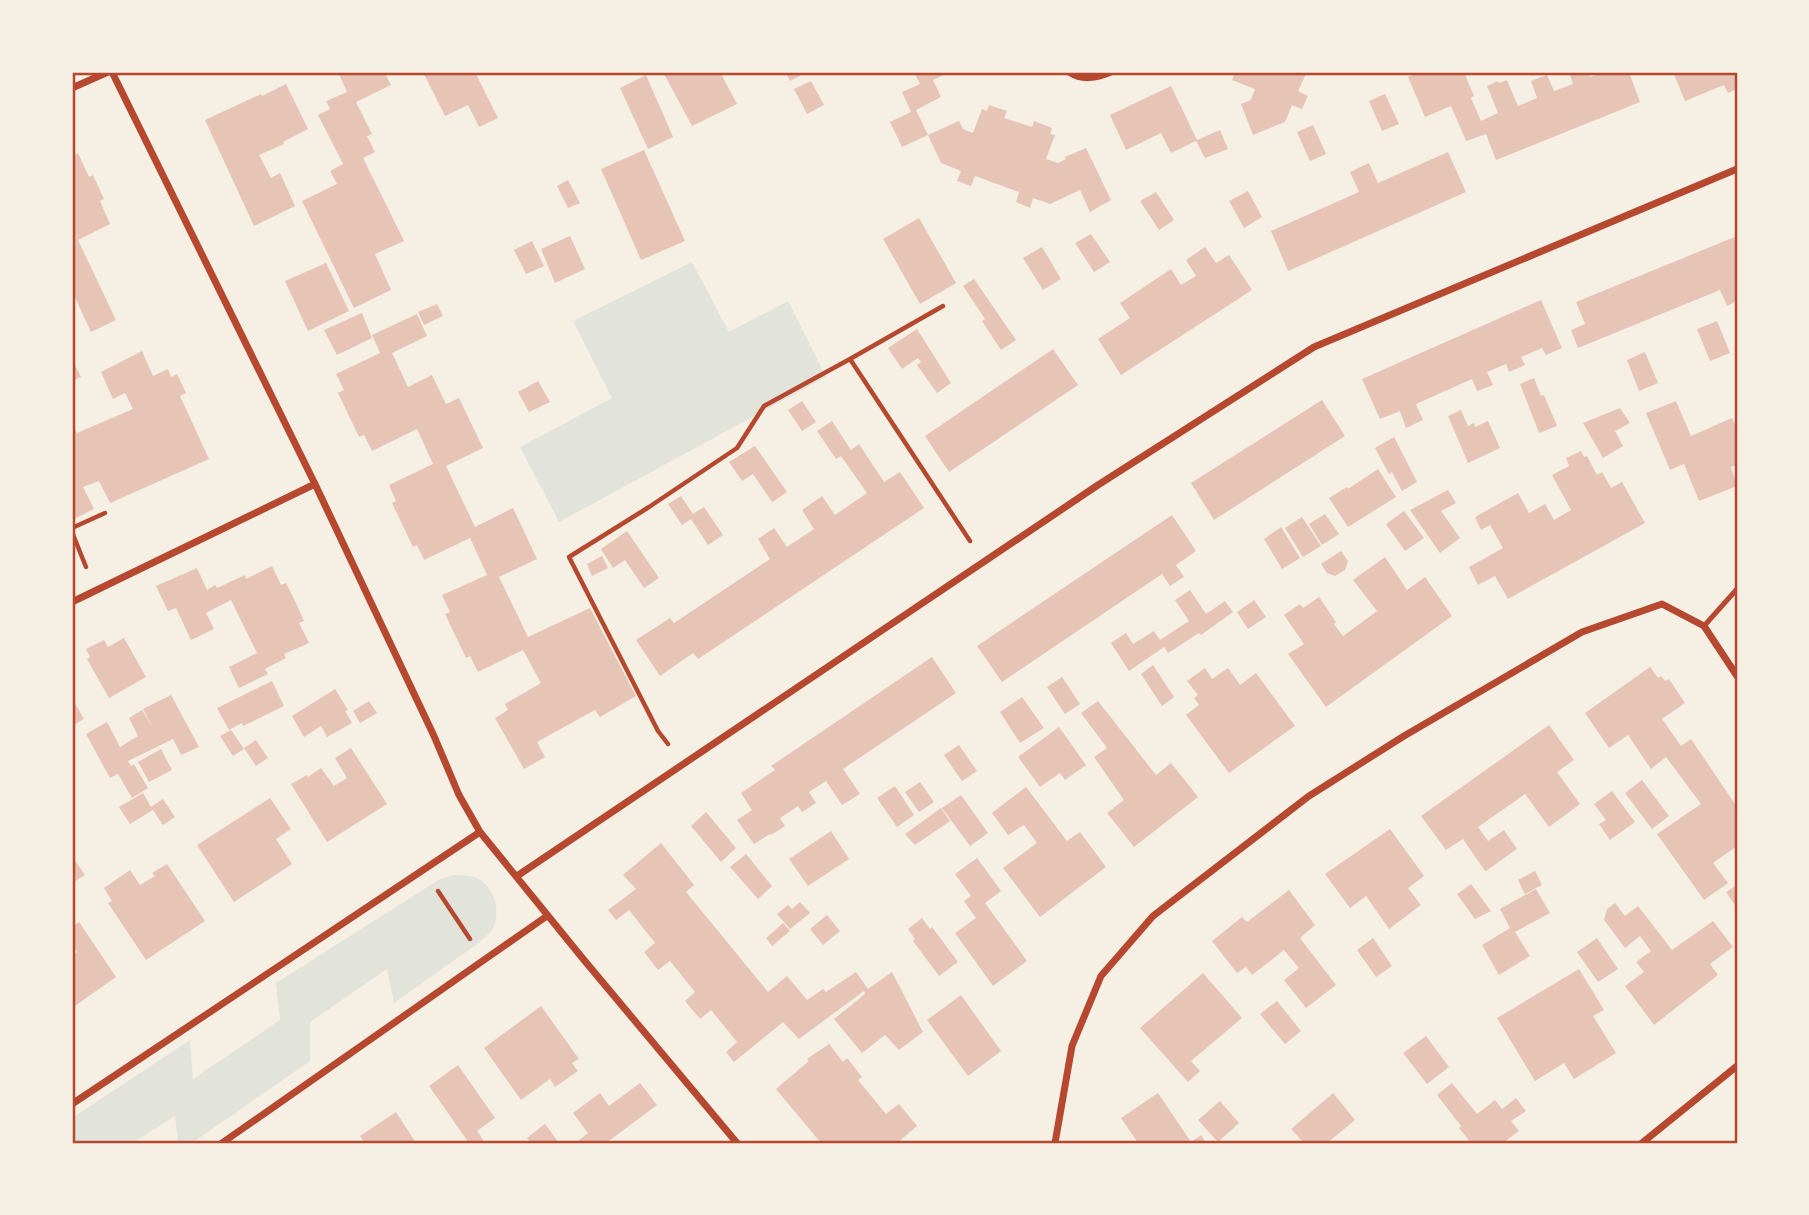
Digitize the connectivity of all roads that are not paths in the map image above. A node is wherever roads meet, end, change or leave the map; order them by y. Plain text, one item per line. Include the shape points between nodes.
1 (110, 72) edge
2 (1069, 72) edge
3 (1111, 72) edge
4 (72, 88) edge
5 (1737, 169) edge
6 (315, 484) junction
7 (1737, 589) edge
8 (72, 602) edge
9 (1704, 626) junction
10 (1737, 676) edge
11 (480, 832) junction
12 (517, 876) junction
13 (547, 916) junction
14 (1737, 1066) edge
15 (72, 1104) edge
16 (222, 1143) edge
17 (737, 1143) edge
18 (1055, 1143) edge
19 (1642, 1143) edge

1 - 4 street
1 - 6 street
2 - 3 street via 1095,78
5 - 12 street via 1314,347 1098,485
6 - 8 street
6 - 11 street
7 - 9 lane
9 - 10 street
9 - 18 street via 1662,604 1582,632 1309,796 1153,916 1101,976 1072,1046
11 - 12 street
11 - 15 street
12 - 13 street
13 - 16 street
13 - 17 street
14 - 19 street

